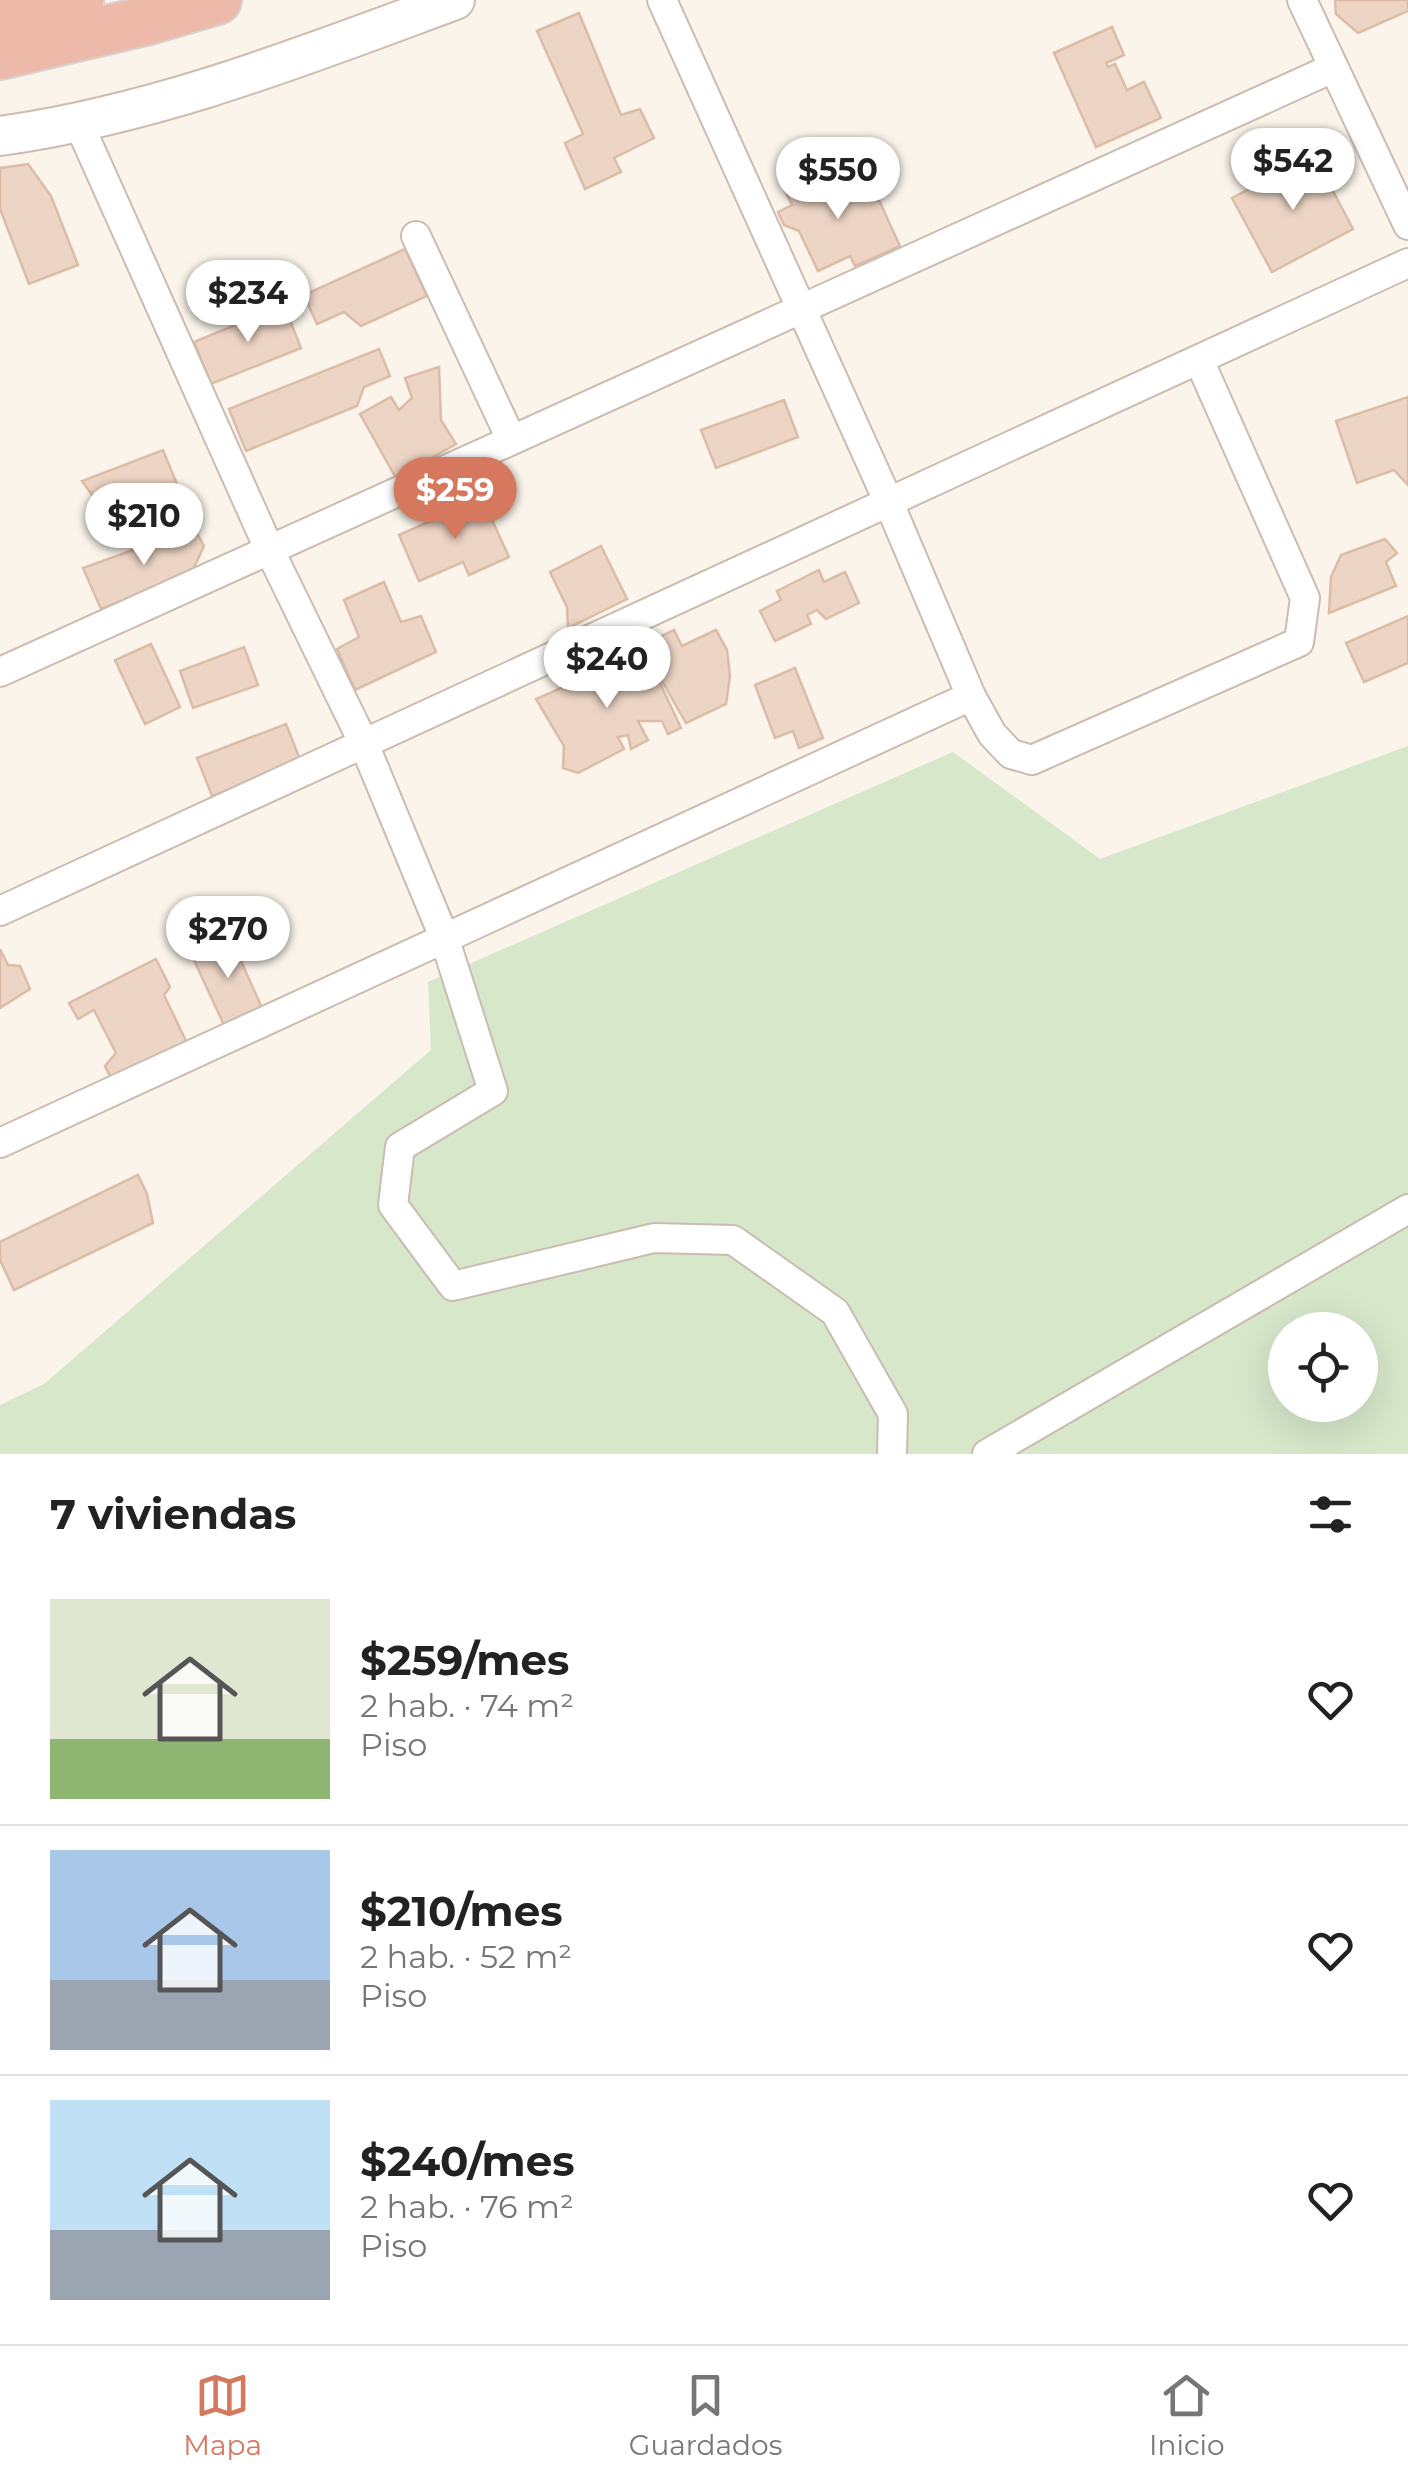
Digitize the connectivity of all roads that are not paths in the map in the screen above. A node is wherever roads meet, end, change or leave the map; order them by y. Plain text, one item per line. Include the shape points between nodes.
1 (79, 0) edge
2 (217, 0) edge
3 (455, 0) edge
4 (662, 0) edge
5 (1302, 0) edge
6 (0, 18) edge
7 (0, 55) edge
8 (1333, 68) junction
9 (78, 122) junction
10 (0, 136) edge
11 (1408, 226) edge
12 (416, 236) dead end
13 (1408, 263) edge
14 (801, 307) junction
15 (1200, 360) junction
16 (511, 439) junction
17 (889, 503) junction
18 (270, 551) junction
19 (0, 672) edge
20 (971, 696) junction
21 (364, 744) junction
22 (0, 911) edge
23 (444, 937) junction
24 (0, 1143) edge
25 (1408, 1209) edge
26 (892, 1454) edge
27 (987, 1454) edge

1 - 6 highway
2 - 7 highway
3 - 9 street via 268,70
4 - 14 street
5 - 8 street
8 - 11 street
8 - 14 street
9 - 10 street
9 - 18 street
12 - 16 street
13 - 15 street
14 - 16 street
14 - 17 street
15 - 17 street
15 - 20 street via 1305,598 1298,642 1032,760 1011,754
16 - 18 street
17 - 20 street
17 - 21 street
18 - 19 street
18 - 21 street
20 - 23 street
21 - 22 street
21 - 23 street
23 - 24 street
23 - 26 street via 493,1091 400,1147 392,1206 453,1286 654,1238 734,1240 835,1312 893,1414
25 - 27 street

